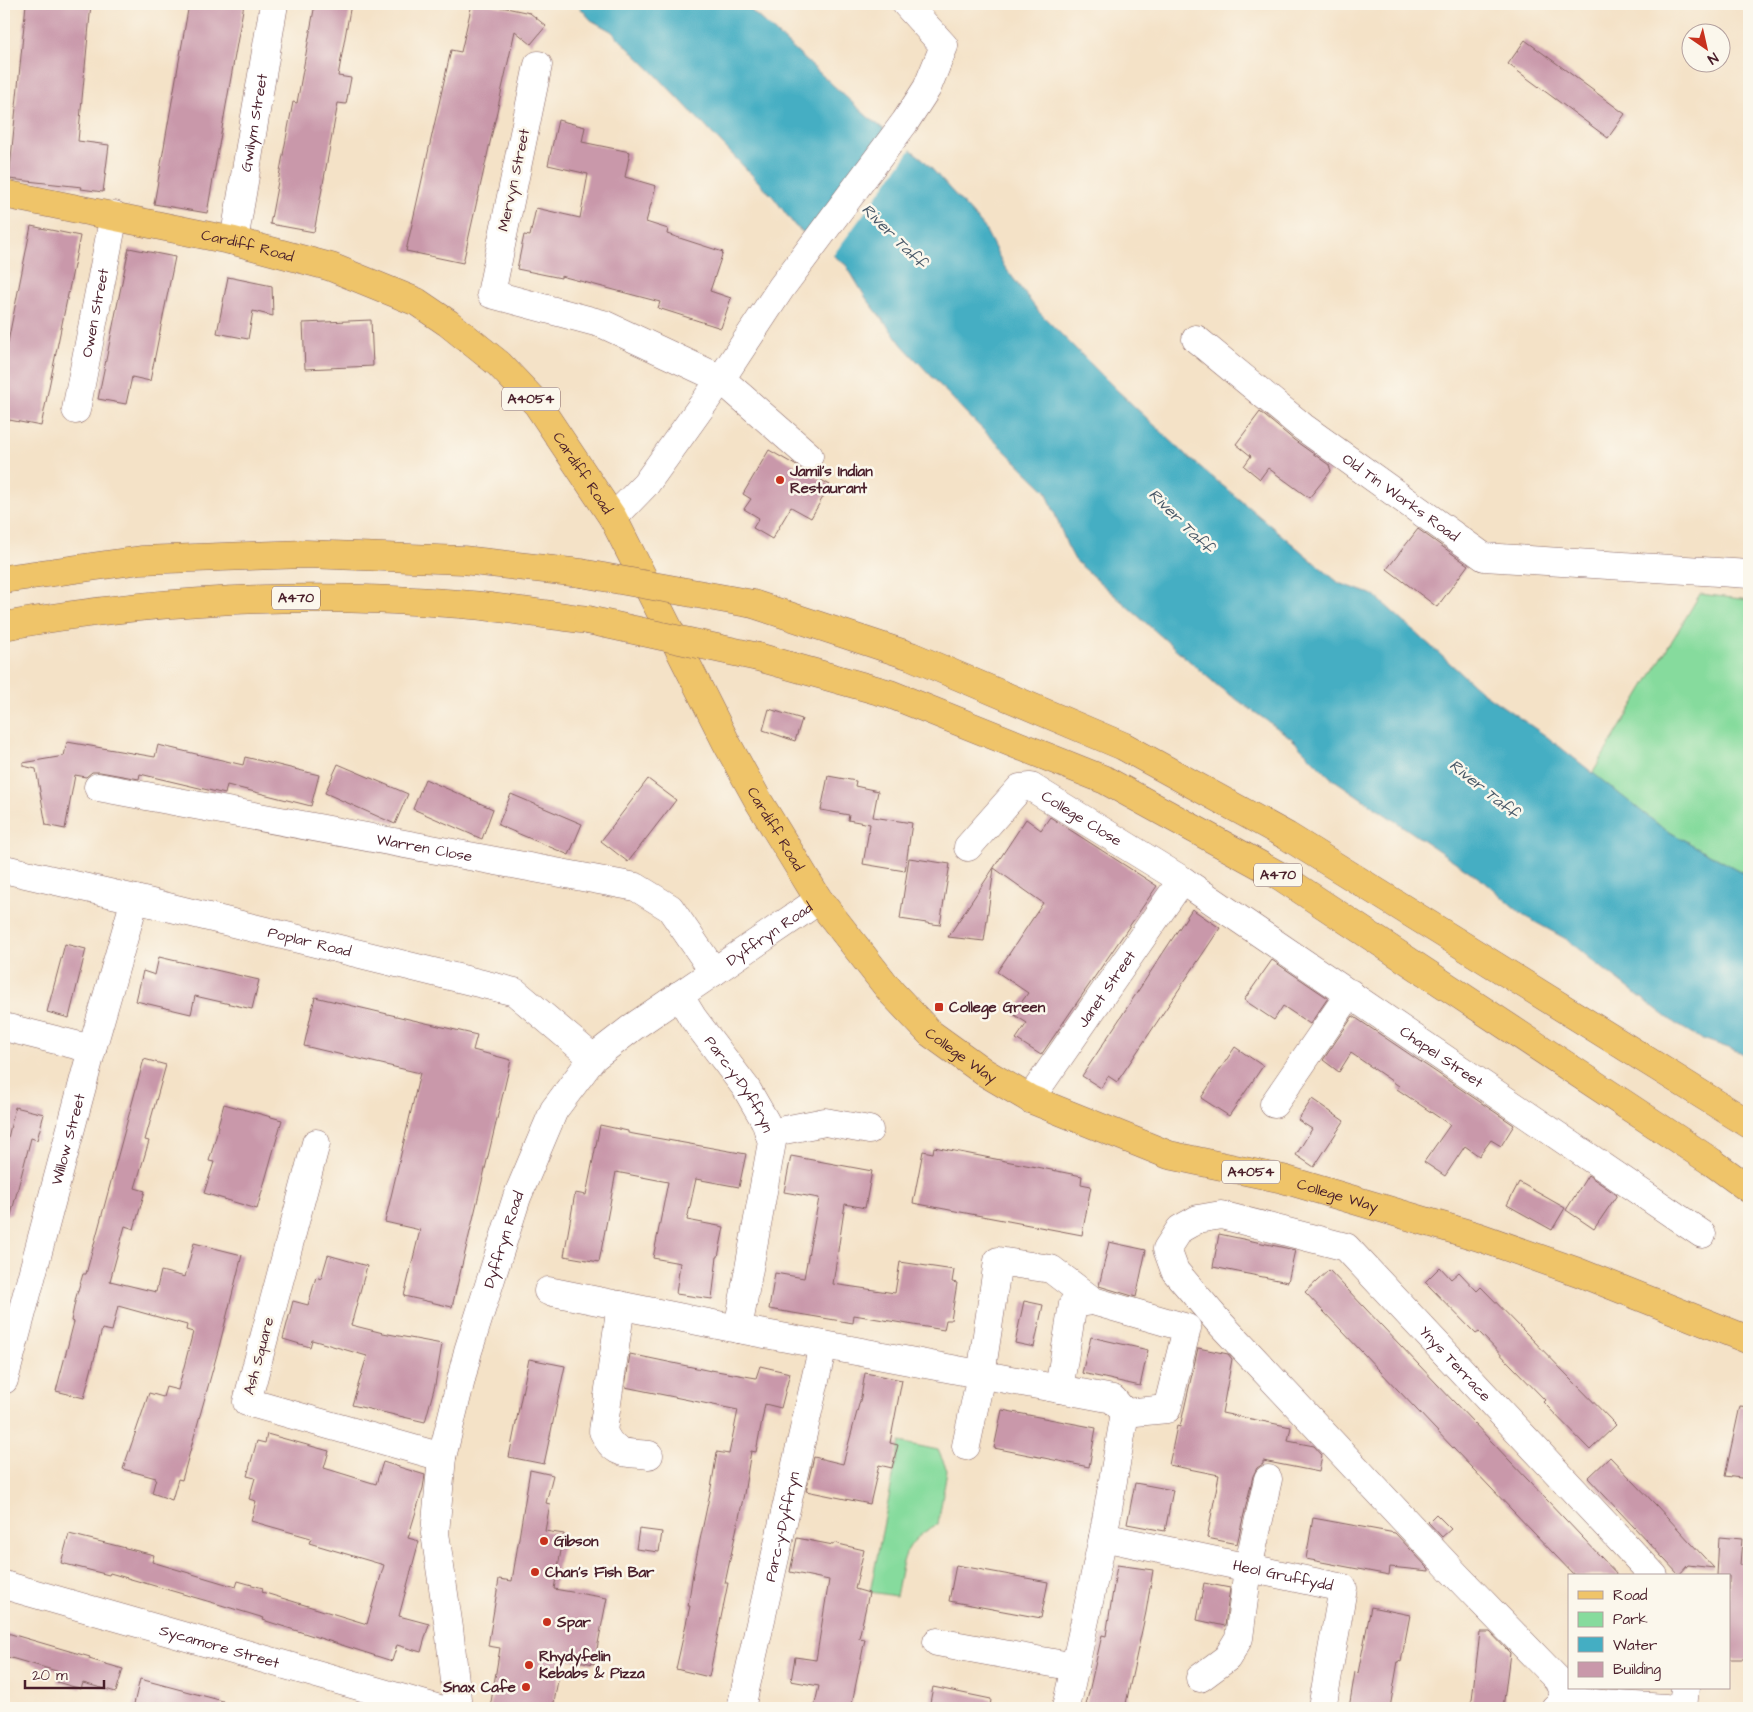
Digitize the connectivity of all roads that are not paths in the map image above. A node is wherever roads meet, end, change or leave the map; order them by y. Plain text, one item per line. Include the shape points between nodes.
1 (274, 4) edge
2 (906, 4) edge
3 (538, 65) dead end
4 (4, 194) edge
5 (114, 215) junction
6 (234, 241) junction
7 (1196, 339) dead end
8 (721, 379) junction
9 (76, 410) dead end
10 (809, 456) dead end
11 (613, 518) junction
12 (1749, 574) edge
13 (4, 579) edge
14 (4, 626) edge
15 (98, 787) dead end
16 (968, 847) dead end
17 (4, 869) edge
18 (1182, 880) junction
19 (135, 899) junction
20 (819, 900) junction
21 (714, 972) junction
22 (1350, 993) junction
23 (680, 996) junction
24 (4, 1027) edge
25 (92, 1048) junction
26 (594, 1058) junction
27 (1030, 1099) junction
28 (1274, 1104) dead end
29 (1749, 1124) edge
30 (869, 1130) dead end
31 (769, 1133) junction
32 (316, 1143) dead end
33 (1749, 1189) edge
34 (1702, 1234) dead end
35 (548, 1291) dead end
36 (1093, 1301) junction
37 (621, 1305) junction
38 (13, 1310) edge
39 (738, 1329) junction
40 (1749, 1340) edge
41 (823, 1345) junction
42 (981, 1375) junction
43 (4, 1380) edge
44 (1058, 1389) junction
45 (1125, 1413) junction
46 (966, 1446) dead end
47 (648, 1455) dead end
48 (442, 1456) junction
49 (1268, 1479) dead end
50 (1103, 1538) junction
51 (1248, 1568) junction
52 (1652, 1574) edge
53 (4, 1585) edge
54 (937, 1642) dead end
55 (1075, 1667) junction
56 (1200, 1678) dead end
57 (1685, 1690) edge
58 (1560, 1703) edge
59 (1604, 1706) edge
60 (436, 1708) edge
61 (458, 1708) edge
62 (741, 1708) edge
63 (1066, 1708) edge
64 (1322, 1708) edge
65 (1666, 1708) edge
66 (1683, 1708) edge

1 - 6 street, Gwilym Street
2 - 8 street via 944,46 927,88 782,288
3 - 8 street, Mervyn Street via 490,294 603,324
4 - 5 main road, Cardiff Road / A4054
5 - 6 main road, Cardiff Road / A4054
5 - 9 street, Owen Street
6 - 11 main road, Cardiff Road / A4054 via 331,267 417,302 448,323 499,364 536,404
7 - 12 street, Old Tin Works Road via 1304,427 1484,557
8 - 10 street
8 - 11 street via 646,484
11 - 20 main road, Cardiff Road / A4054 via 731,751
13 - 29 main road, A470, bridge via 141,560 306,554 462,560 581,573 753,604 911,656 1122,746 1287,836
14 - 33 main road, A470, bridge via 144,607 304,598 461,604 588,620 758,657 890,694 1105,780 1280,876
15 - 21 street, Warren Close via 636,887 670,908
16 - 18 street, College Close via 1020,788 1027,786
17 - 19 street, Poplar Road
18 - 22 street, Chapel Street
18 - 27 street, Janet Street
19 - 25 street, Willow Street
19 - 26 street, Poplar Road via 515,992
20 - 21 street, Dyffryn Road
20 - 27 main road, College Way / A4054 via 886,986 930,1033 984,1072
21 - 23 street, Dyffryn Road
22 - 28 street
22 - 34 street, Chapel Street
23 - 26 street, Dyffryn Road
23 - 31 street, Parc-y-Dyffryn via 746,1088
24 - 25 street
25 - 38 street, Willow Street
26 - 48 street, Dyffryn Road via 554,1110 517,1197 468,1351
27 - 40 main road, College Way / A4054 via 1169,1155 1283,1179 1488,1240
30 - 31 street via 825,1122
31 - 39 street, Parc-y-Dyffryn via 772,1142 769,1164
32 - 48 street, Ash Square via 247,1402
35 - 37 street
36 - 42 street via 1051,1269 998,1261
36 - 44 street via 1073,1304
36 - 45 street via 1187,1328 1168,1409
37 - 39 street
37 - 47 street via 603,1431 609,1445 620,1452
38 - 43 street, Willow Street
39 - 41 street
41 - 42 street
41 - 62 street, Parc-y-Dyffryn
42 - 44 street
42 - 46 street
44 - 45 street via 1113,1399
45 - 50 street
48 - 61 street, Dyffryn Road via 435,1533
49 - 51 street
50 - 51 street, Heol Gruffydd
50 - 55 street
51 - 56 street via 1239,1638 1227,1658
51 - 64 street, Heol Gruffydd via 1343,1588
52 - 58 street, Ynys Terrace via 1346,1247 1221,1215 1198,1218 1180,1229 1167,1249 1175,1271 1223,1327 1558,1680
53 - 60 street, Sycamore Street
54 - 55 street
55 - 63 street
57 - 66 street
58 - 59 street
59 - 65 street

